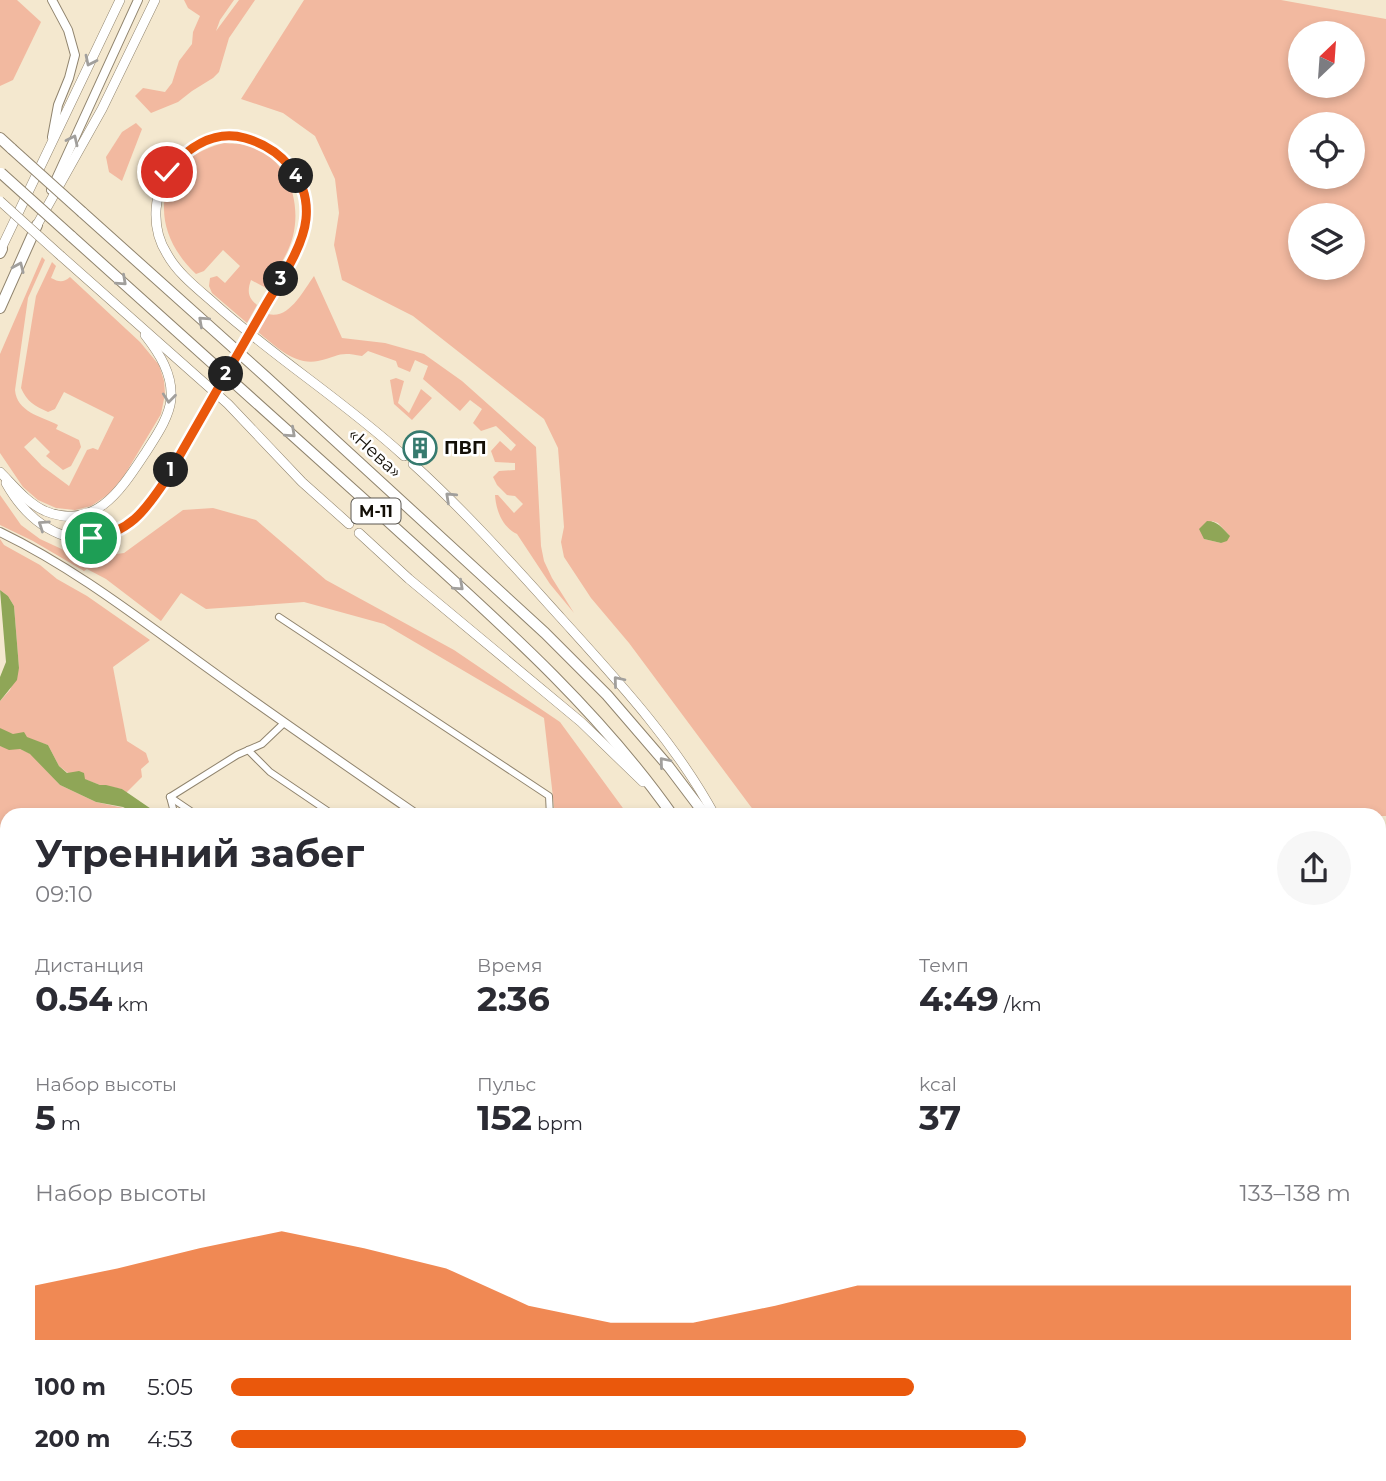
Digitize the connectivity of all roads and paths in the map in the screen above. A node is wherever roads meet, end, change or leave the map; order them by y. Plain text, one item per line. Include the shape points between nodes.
1 (52, 0) edge
2 (120, 0) edge
3 (138, 0) edge
4 (155, 0) edge
5 (0, 138) edge
6 (51, 143) junction
7 (0, 173) edge
8 (0, 201) edge
9 (37, 225) junction
10 (1, 251) edge
11 (0, 308) edge
12 (131, 318) junction
13 (404, 456) dead end
14 (414, 464) dead end
15 (0, 472) edge
16 (349, 524) dead end
17 (0, 532) edge
18 (359, 533) dead end
19 (279, 617) dead end
20 (284, 723) junction
21 (248, 750) junction
22 (170, 797) junction
23 (664, 803) junction
24 (173, 808) edge
25 (186, 808) edge
26 (323, 808) edge
27 (407, 808) edge
28 (550, 808) edge
29 (667, 808) edge
30 (700, 808) edge
31 (710, 808) edge

1 - 6 street via 75,55
2 -> 6 main road
9 -> 3 street
4 - 9 main road via 102,109
30 -> 5 highway, «Нева» / М-11, bridge via 607,695 545,633
6 - 10 main road
7 -> 23 highway, М-11, bridge via 491,616 592,716
8 - 12 main road, М-11, bridge
11 -> 9 highway
12 -> 15 main road, М-11 via 161,358 171,399 160,430 120,490 86,514 59,515 36,506
12 - 16 main road, М-11 via 228,404
13 -> 15 main road, М-11, bridge via 362,418 242,328 167,255 158,235 156,214 161,185 178,159 219,136 259,142 289,163 303,190 306,220 270,298 198,424 149,505 118,531 77,538 45,527 24,510
31 -> 14 main road via 673,750 617,679 454,501
17 - 20 street via 133,614
18 - 23 main road, М-11 via 581,722
19 - 28 street via 549,796
20 - 21 street via 262,744
20 - 27 street
21 - 22 street
21 - 26 street via 270,772
22 - 24 street
22 - 25 street
23 - 29 highway, М-11

